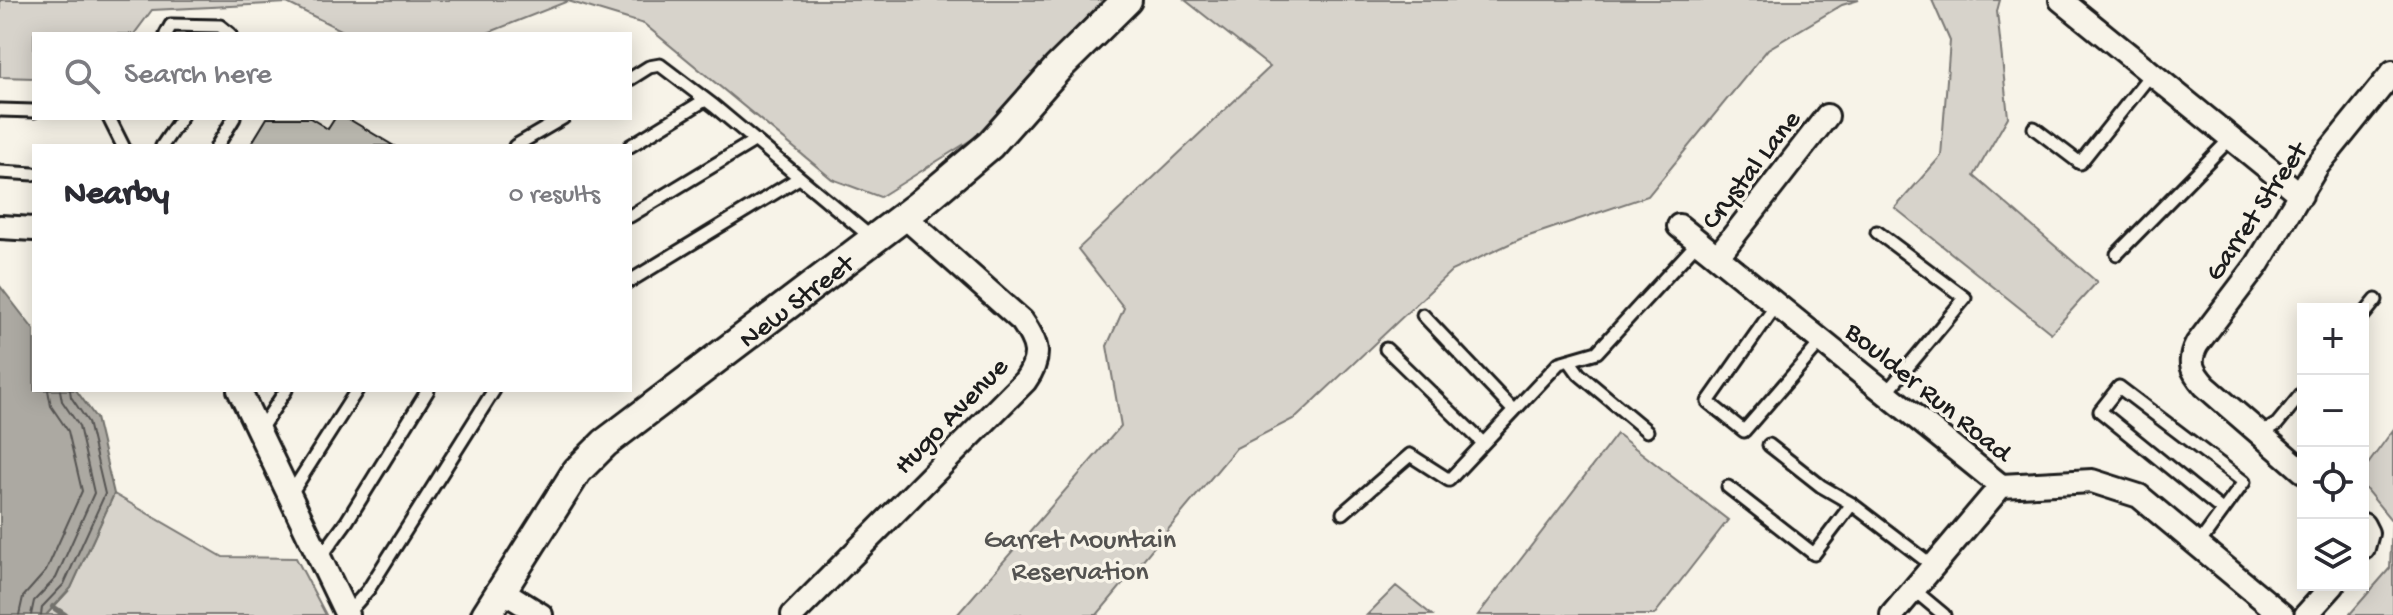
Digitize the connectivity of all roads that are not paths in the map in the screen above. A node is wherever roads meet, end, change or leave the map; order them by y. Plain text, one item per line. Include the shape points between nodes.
1 (1127, 0) edge
2 (2061, 0) edge
3 (167, 32) edge
4 (228, 32) edge
5 (2393, 72) edge
6 (2151, 74) junction
7 (632, 78) edge
8 (705, 100) junction
9 (0, 110) edge
10 (32, 111) edge
11 (1827, 116) dead end
12 (110, 120) edge
13 (180, 120) edge
14 (233, 120) edge
15 (560, 120) edge
16 (2034, 128) dead end
17 (2230, 139) junction
18 (754, 141) junction
19 (122, 144) edge
20 (163, 144) edge
21 (218, 144) edge
22 (518, 144) edge
23 (632, 145) edge
24 (0, 172) edge
25 (32, 174) edge
26 (799, 178) junction
27 (2301, 195) junction
28 (632, 215) edge
29 (904, 216) junction
30 (1679, 226) dead end
31 (0, 227) edge
32 (32, 229) edge
33 (1877, 232) dead end
34 (873, 239) junction
35 (1699, 241) junction
36 (2117, 254) dead end
37 (1718, 256) junction
38 (632, 280) edge
39 (2376, 300) dead end
40 (1777, 304) junction
41 (2369, 309) edge
42 (1423, 315) dead end
43 (1822, 341) junction
44 (1386, 349) dead end
45 (1569, 360) junction
46 (240, 392) edge
47 (285, 392) edge
48 (356, 392) edge
49 (427, 392) edge
50 (493, 392) edge
51 (1886, 393) junction
52 (2297, 399) edge
53 (1514, 411) junction
54 (259, 431) junction
55 (1647, 431) dead end
56 (2261, 434) junction
57 (1483, 443) junction
58 (1769, 445) dead end
59 (2297, 466) edge
60 (2001, 486) junction
61 (1728, 487) dead end
62 (289, 495) junction
63 (1852, 504) junction
64 (2223, 511) junction
65 (1343, 513) dead end
66 (2198, 545) junction
67 (320, 558) junction
68 (1933, 566) junction
69 (501, 590) junction
70 (1914, 590) junction
71 (2328, 591) edge
72 (347, 615) edge
73 (486, 615) edge
74 (541, 615) edge
75 (793, 615) edge
76 (1892, 615) edge
77 (1944, 615) edge
78 (2282, 615) edge
79 (2306, 615) edge

1 - 29 street, New Street via 990,145
2 - 6 street
3 - 4 lane via 171,25 220,26
5 - 27 street, Garret Street via 2317,166
6 - 16 lane via 2080,163
6 - 17 street
7 - 8 lane via 660,65
8 - 18 lane
8 - 23 lane
9 - 10 lane
11 - 37 street, Crystal Lane
12 - 19 lane
13 - 20 lane
14 - 21 lane
15 - 22 lane
17 - 27 street
17 - 36 lane
18 - 26 lane
18 - 28 lane
24 - 25 lane
26 - 34 lane
26 - 38 lane
27 - 56 street, Garret Street via 2191,356 2193,371 2205,386
29 - 34 street, New Street
29 - 75 street, Hugo Avenue via 1022,321 1034,338 1035,363 1025,381
30 - 35 street, Boulder Run Road
31 - 32 street
33 - 51 lane via 1965,298
34 - 69 street, New Street via 605,443 577,471
35 - 37 street, Boulder Run Road
35 - 45 lane via 1597,352
37 - 40 street, Boulder Run Road
39 - 41 lane
40 - 43 street, Boulder Run Road
40 - 43 lane via 1708,402 1744,431
42 - 53 lane
43 - 51 street, Boulder Run Road
44 - 57 lane
45 - 53 lane via 1559,363
45 - 55 lane
46 - 54 street
47 - 54 lane
48 - 62 lane
49 - 67 lane
50 - 72 lane
51 - 60 street, Boulder Run Road
52 - 56 lane
53 - 57 lane
54 - 62 street
56 - 59 street
57 - 65 lane via 1449,480 1410,455
58 - 63 lane
60 - 66 street, Boulder Run Road via 2092,481 2139,496
60 - 68 street
61 - 63 lane via 1814,554
62 - 67 street
63 - 68 lane
64 - 64 lane via 2244,482 2119,387 2100,411
64 - 66 lane
66 - 78 street, Boulder Run Road
67 - 72 street
68 - 70 street
69 - 73 street, New Street
69 - 74 street
70 - 76 street
70 - 77 lane
71 - 79 street

